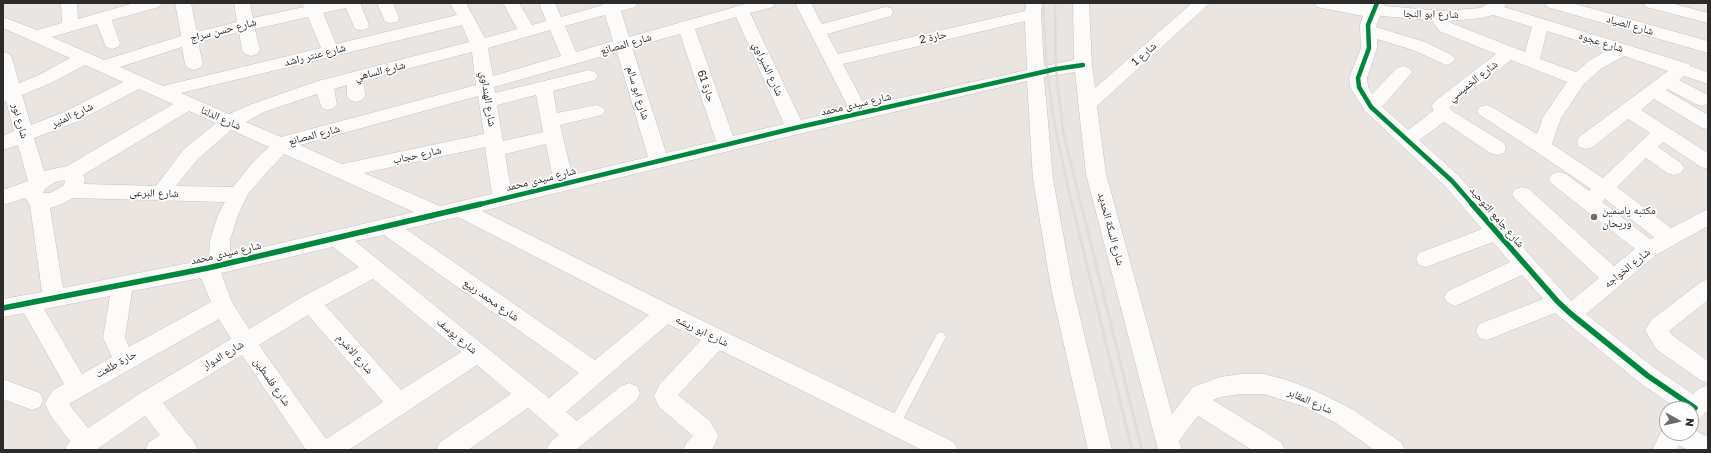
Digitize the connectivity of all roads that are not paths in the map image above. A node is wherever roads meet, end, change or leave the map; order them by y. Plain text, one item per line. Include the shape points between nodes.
1 (69, 3) edge
2 (184, 3) edge
3 (242, 3) edge
4 (346, 3) edge
5 (352, 3) edge
6 (385, 3) edge
7 (511, 3) edge
8 (547, 3) edge
9 (629, 3) edge
10 (767, 3) edge
11 (803, 3) edge
12 (1081, 3) edge
13 (1202, 3) edge
14 (1323, 3) edge
15 (1553, 3) edge
16 (1652, 3) edge
17 (146, 4) edge
18 (611, 5) edge
19 (312, 6) edge
20 (1496, 6) edge
21 (1034, 8) edge
22 (1409, 9) edge
23 (463, 10) edge
24 (716, 10) edge
25 (742, 11) junction
26 (885, 12) dead end
27 (1371, 12) edge
28 (1438, 16) junction
29 (103, 17) junction
30 (391, 18) dead end
31 (1708, 18) edge
32 (3, 22) edge
33 (556, 23) junction
34 (1541, 24) junction
35 (246, 25) junction
36 (361, 25) dead end
37 (70, 27) junction
38 (686, 27) junction
39 (527, 31) junction
40 (818, 31) junction
41 (36, 36) junction
42 (190, 39) junction
43 (112, 43) dead end
44 (479, 45) junction
45 (623, 45) junction
46 (1708, 46) edge
47 (1623, 49) junction
48 (251, 50) dead end
49 (331, 51) junction
50 (1509, 53) junction
51 (3, 58) edge
52 (84, 58) junction
53 (1446, 59) dead end
54 (572, 60) junction
55 (834, 61) junction
56 (1531, 62) junction
57 (194, 64) dead end
58 (1083, 65) junction
59 (104, 66) junction
60 (1683, 68) junction
61 (1403, 72) dead end
62 (1036, 73) junction
63 (589, 76) dead end
64 (355, 77) junction
65 (1708, 78) edge
66 (289, 79) junction
67 (1578, 80) junction
68 (138, 82) junction
69 (324, 85) junction
70 (1660, 86) junction
71 (543, 88) junction
72 (486, 91) junction
73 (162, 92) junction
74 (8, 94) edge
75 (356, 96) dead end
76 (1702, 100) dead end
77 (188, 104) junction
78 (328, 104) dead end
79 (1087, 105) junction
80 (1371, 107) junction
81 (1486, 110) dead end
82 (1628, 110) junction
83 (596, 111) dead end
84 (860, 113) junction
85 (1443, 113) junction
86 (229, 122) junction
87 (1708, 123) edge
88 (795, 128) junction
89 (552, 129) junction
90 (1662, 132) junction
91 (24, 136) junction
92 (1407, 140) junction
93 (1586, 142) dead end
94 (3, 143) edge
95 (495, 144) junction
96 (726, 144) junction
97 (281, 145) junction
98 (1542, 146) junction
99 (1497, 148) dead end
100 (1645, 148) junction
101 (659, 161) junction
102 (1708, 162) edge
103 (1674, 168) dead end
104 (341, 171) junction
105 (1559, 179) dead end
106 (70, 182) junction
107 (564, 184) junction
108 (1604, 188) junction
109 (38, 190) junction
110 (161, 193) junction
111 (1522, 194) dead end
112 (239, 195) junction
113 (3, 198) edge
114 (503, 199) junction
115 (1589, 202) junction
116 (460, 209) junction
117 (438, 214) junction
118 (1707, 219) edge
119 (386, 226) junction
120 (1497, 232) junction
121 (336, 238) junction
122 (1670, 238) junction
123 (1649, 249) junction
124 (1426, 259) dead end
125 (1525, 264) junction
126 (213, 267) junction
127 (375, 268) junction
128 (1613, 278) junction
129 (122, 285) junction
130 (1708, 288) edge
131 (1455, 297) dead end
132 (54, 298) junction
133 (29, 303) junction
134 (310, 303) junction
135 (224, 306) junction
136 (3, 308) edge
137 (1565, 308) junction
138 (666, 313) junction
139 (1486, 331) dead end
140 (941, 337) dead end
141 (717, 338) junction
142 (244, 342) junction
143 (477, 353) junction
144 (124, 360) junction
145 (596, 373) junction
146 (1708, 373) edge
147 (76, 386) junction
148 (3, 389) edge
149 (629, 393) dead end
150 (528, 395) junction
151 (32, 400) dead end
152 (147, 401) junction
153 (1195, 402) junction
154 (399, 404) junction
155 (1701, 404) edge
156 (549, 412) junction
157 (894, 425) junction
158 (1669, 441) edge
159 (1693, 441) edge
160 (181, 443) edge
161 (568, 445) edge
162 (1169, 445) edge
163 (81, 446) edge
164 (1708, 449) edge
165 (157, 450) edge
166 (320, 450) edge
167 (329, 450) edge
168 (448, 450) edge
169 (695, 450) edge
170 (946, 450) edge
171 (1100, 450) edge
172 (1273, 450) edge
173 (1393, 450) edge
174 (1664, 450) edge

1 - 37 street
2 - 42 street
3 - 35 street
4 - 19 street, شارع حسن سراج
5 - 36 street
6 - 30 street
7 - 39 street
8 - 33 street
9 - 18 street, شارع الساهي
10 - 25 street, شارع المصانع
11 - 40 street
12 - 58 street, شارع السكة الحديد
13 - 79 street, شارع 1
14 - 27 street
15 - 46 street, شارع الصياد
16 - 31 street
17 - 29 street
18 - 33 street, شارع الساهي
18 - 45 street, شارع ابو سالم
19 - 35 street, شارع حسن سراج
19 - 49 street
20 - 28 street, شارع ابو النجا via 1468,14
20 - 34 street, شارع عجوه
21 - 55 street, حارة 2
21 - 62 street
22 - 27 street, شارع ابو النجا
22 - 28 street, شارع ابو النجا
23 - 44 street, شارع الهنداوي
23 - 49 street, شارع عنتر راشد
24 - 25 street, شارع المصانع
24 - 38 street, شارع المصانع
25 - 88 street, شارع الشبراوي
26 - 40 street
27 - 53 street via 1419,46
27 - 80 street, شارع جامع التوحيد via 1369,48 1358,78 1359,87
28 - 50 street via 1446,27
29 - 37 street
29 - 43 street
32 - 41 street, شارع الدلتا
33 - 39 street, شارع الساهي
33 - 54 street
34 - 47 street, شارع عجوه
34 - 56 street
35 - 42 street, شارع حسن سراج
35 - 48 street
37 - 41 street
38 - 45 street, شارع المصانع
38 - 96 street, حارة 61
39 - 44 street, شارع الساهي
40 - 55 street
41 - 52 street, شارع الدلتا
42 - 57 street
42 - 59 street, شارع حسن سراج
44 - 64 street, شارع الساهي
44 - 72 street, شارع الهنداوي
45 - 54 street, شارع المصانع
45 - 101 street, شارع ابو سالم
47 - 60 street, شارع عجوه
47 - 67 street via 1596,64
49 - 66 street, شارع عنتر راشد
50 - 56 street
50 - 85 street, شارع الخميسي via 1441,105
51 - 74 street, شارع نور
52 - 59 street, شارع الدلتا
52 - 74 street via 46,79
54 - 72 street, شارع المصانع
55 - 84 street
56 - 67 street
58 - 62 street, شارع سيدى محمد
58 - 79 street, شارع السكة الحديد
59 - 68 street, شارع الدلتا
60 - 65 street, شارع عجوه
60 - 70 street
61 - 80 street
62 - 84 street, شارع سيدى محمد
62 - 171 street via 1043,179 1062,288
63 - 71 street
64 - 69 street, شارع الساهي
64 - 75 street
66 - 69 street, شارع الساهي
66 - 73 street, شارع عنتر راشد
66 - 86 street, شارع الساهي via 258,108
67 - 98 street via 1552,117
68 - 73 street, شارع الدلتا
68 - 91 street, شارع المنير via 70,117
69 - 78 street
70 - 76 street
70 - 82 street
70 - 87 street
71 - 72 street
71 - 89 street
72 - 95 street, شارع الهنداوي
72 - 97 street, شارع المصانع
73 - 77 street, شارع الدلتا
74 - 91 street, شارع نور
77 - 86 street, شارع الدلتا
77 - 106 street
79 - 162 street, شارع السكة الحديد via 1096,174
80 - 92 street, شارع جامع التوحيد
81 - 98 street
82 - 90 street
82 - 93 street
83 - 89 street, شارع حجاب
84 - 88 street, شارع سيدى محمد
85 - 92 street, شارع الخميسي
85 - 99 street
86 - 97 street, شارع الدلتا
86 - 110 street, شارع الساهي via 191,154
88 - 96 street, شارع سيدى محمد
89 - 95 street, شارع حجاب
89 - 107 street
90 - 100 street
90 - 102 street
91 - 94 street, شارع المنير
91 - 109 street, شارع نور
92 - 120 street, شارع جامع التوحيد via 1452,182
95 - 104 street, شارع حجاب
95 - 114 street, شارع الهنداوي
96 - 101 street, شارع سيدى محمد
97 - 104 street, شارع الدلتا
97 - 112 street, شارع فلسطين
98 - 108 street
100 - 103 street
100 - 108 street
101 - 107 street, شارع سيدى محمد
104 - 117 street, شارع الدلتا
105 - 115 street
106 - 109 street, شارع البرعى via 57,174 50,176
106 - 110 street, شارع البرعى
107 - 114 street, شارع سيدى محمد
108 - 115 street
108 - 122 street
109 - 113 street
109 - 132 street, شارع نور
110 - 112 street, شارع البرعى
111 - 128 street
112 - 126 street, شارع فلسطين via 228,214
114 - 116 street, شارع سيدى محمد
115 - 123 street
116 - 117 street, شارع سيدى محمد
116 - 138 street, شارع ابو ريشه
117 - 119 street, شارع سيدى محمد
118 - 122 street, شارع الخواجه
119 - 121 street, شارع سيدى محمد
119 - 145 street, شارع محمد ربيع
120 - 124 street
120 - 125 street, شارع جامع التوحيد
121 - 126 street, شارع سيدى محمد
121 - 127 street, شارع يوسف
122 - 123 street, شارع الخواجه
123 - 128 street, شارع الخواجه
125 - 131 street
125 - 137 street, شارع جامع التوحيد
126 - 129 street, شارع سيدى محمد
126 - 135 street, شارع فلسطين
127 - 134 street, شارع الدوار
127 - 143 street, شارع يوسف
128 - 137 street, شارع الخواجه
129 - 132 street, شارع سيدى محمد
129 - 144 street via 114,338
130 - 146 street via 1656,330 1664,342
132 - 133 street, شارع سيدى محمد
133 - 136 street, شارع سيدى محمد
133 - 147 street
134 - 142 street, شارع الدوار
134 - 154 street, شارع الاشرم
135 - 142 street, شارع فلسطين
135 - 144 street, حارة طلعت
137 - 139 street, شارع الخواجه
137 - 155 street, شارع جامع التوحيد via 1643,371
138 - 141 street, شارع ابو ريشه
138 - 145 street
140 - 157 lane
141 - 157 street, شارع ابو ريشه
141 - 169 street via 665,396 706,435 704,442
142 - 152 street, شارع الدوار
142 - 166 street, شارع فلسطين
143 - 150 street, شارع يوسف
143 - 154 street
144 - 147 street, حارة طلعت
145 - 156 street
147 - 163 street, حارة طلعت via 61,396 56,403
148 - 151 street
149 - 161 street
150 - 156 street, شارع يوسف
150 - 168 street
152 - 160 street
152 - 163 street, شارع الدوار
153 - 162 street, شارع المقابر
153 - 172 street
153 - 173 street, شارع المقابر via 1201,394 1220,387 1264,384 1310,399 1344,416
154 - 167 street
156 - 161 street, شارع يوسف
157 - 170 street, شارع ابو ريشه
158 - 174 street
159 - 164 street
160 - 165 street

